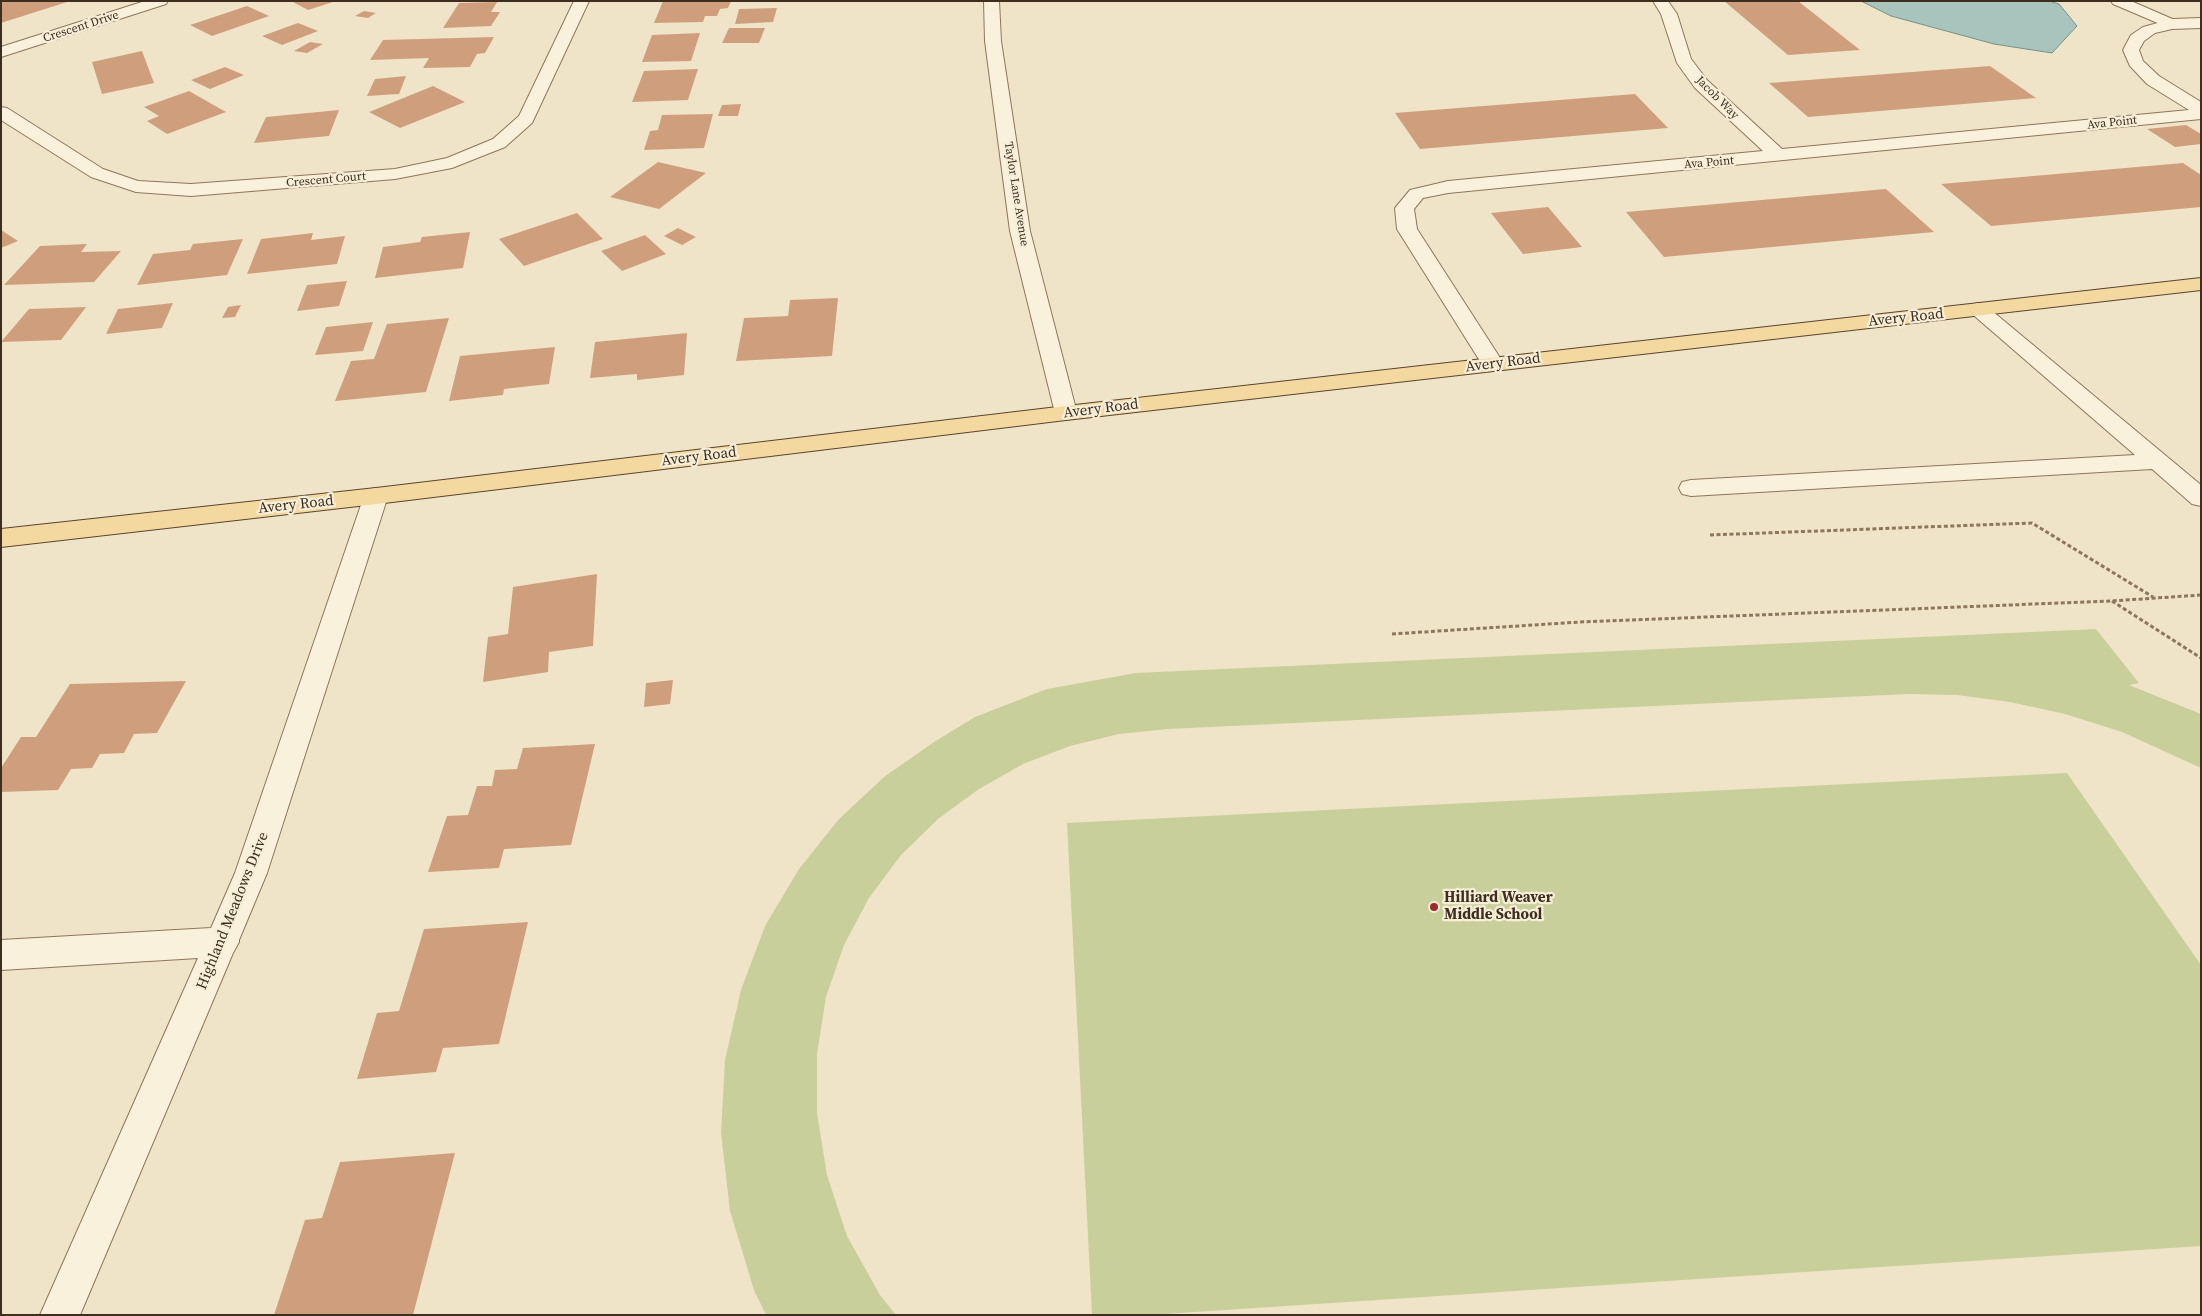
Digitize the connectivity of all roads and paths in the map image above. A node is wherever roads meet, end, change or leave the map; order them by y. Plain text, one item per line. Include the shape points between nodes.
1 (161, 1) edge
2 (582, 1) edge
3 (991, 1) edge
4 (1660, 1) edge
5 (2118, 1) edge
6 (2201, 23) edge
7 (2172, 24) junction
8 (1, 52) edge
9 (2201, 110) edge
10 (1, 112) edge
11 (2201, 114) edge
12 (1779, 156) junction
13 (2201, 284) edge
14 (1978, 309) junction
15 (1493, 364) junction
16 (1066, 413) junction
17 (2157, 461) junction
18 (1691, 488) dead end
19 (2199, 495) edge
20 (376, 496) junction
21 (1710, 535) dead end
22 (1, 538) edge
23 (2201, 595) edge
24 (2155, 598) junction
25 (2111, 601) junction
26 (1392, 634) dead end
27 (2201, 658) edge
28 (223, 942) junction
29 (1, 955) edge
30 (60, 1315) edge

1 - 8 street, Crescent Drive
2 - 10 street, Crescent Court via 526,119 499,143 460,159 395,174 191,190 136,186 97,173
3 - 16 street, Taylor Lane Avenue via 993,41 1020,231
4 - 12 street, Jacob Way via 1669,14 1683,60 1701,84
5 - 7 street
6 - 7 street
7 - 9 street via 2148,30 2137,38 2130,50 2136,63 2153,80
11 - 12 street, Ava Point
12 - 15 street, Ava Point via 1448,187 1418,194 1404,208 1407,229
13 - 14 main road, Avery Road
14 - 15 main road, Avery Road
14 - 17 street
15 - 16 main road, Avery Road
16 - 20 main road, Avery Road
17 - 18 street
17 - 19 street
20 - 22 main road, Avery Road
20 - 28 street, Highland Meadows Drive via 251,873
21 - 24 path via 2032,523
23 - 24 path
24 - 25 path
25 - 26 path via 1580,622
25 - 27 path
28 - 29 street
28 - 30 street, Highland Meadows Drive

